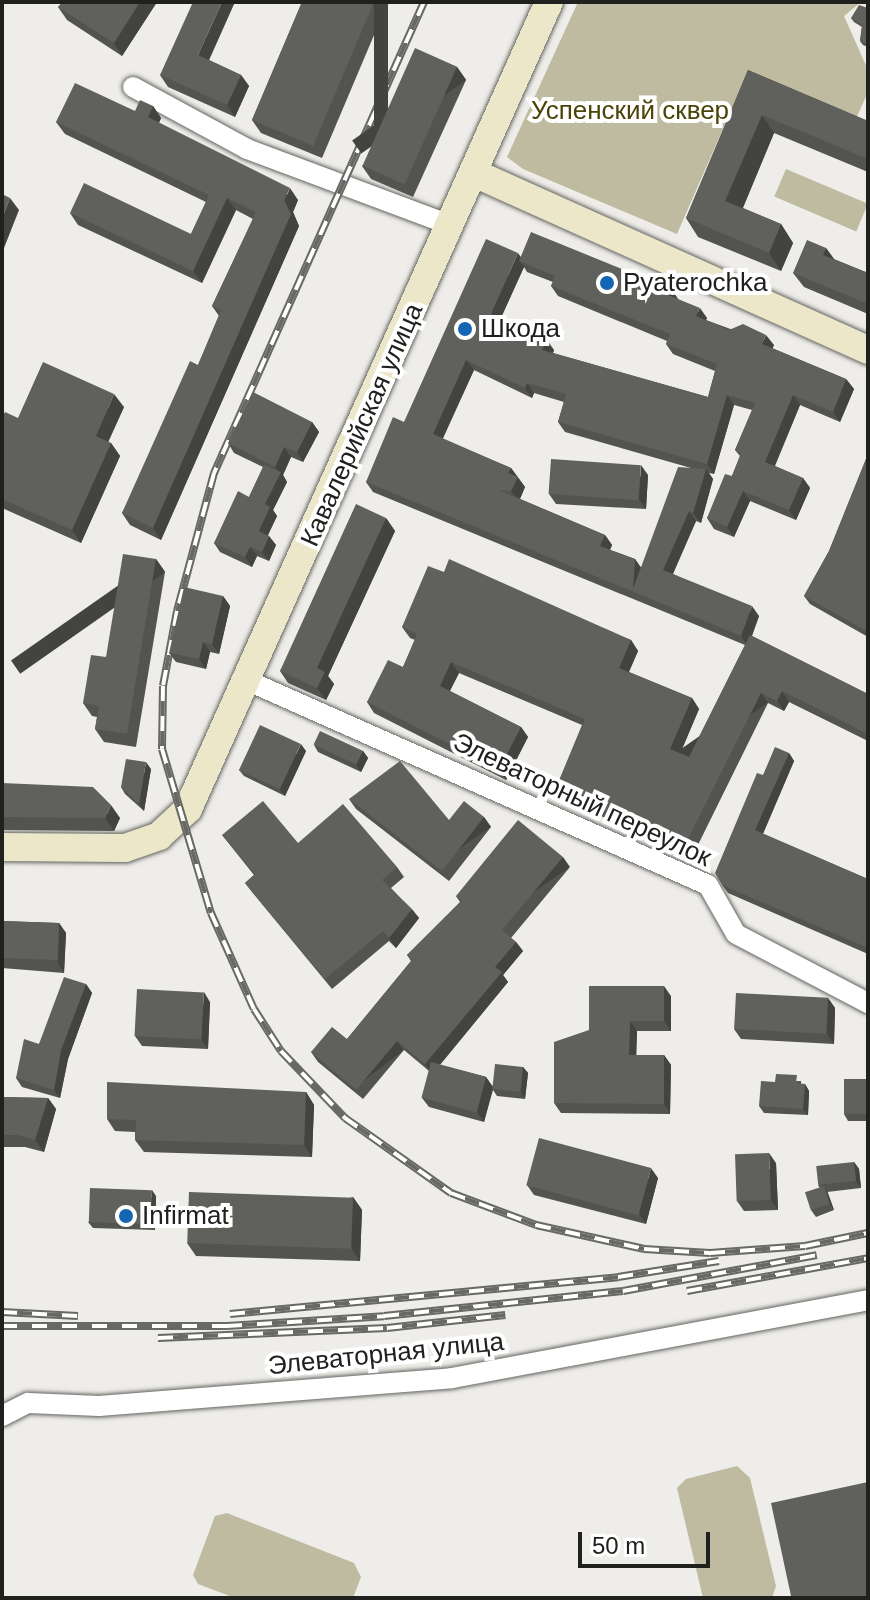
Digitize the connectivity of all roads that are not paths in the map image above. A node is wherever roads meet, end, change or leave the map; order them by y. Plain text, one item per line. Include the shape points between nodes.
1 (549, 2) edge
2 (133, 87) dead end
3 (474, 173) junction
4 (450, 225) junction
5 (868, 350) edge
6 (246, 680) junction
7 (2, 847) edge
8 (868, 1003) edge
9 (868, 1300) edge
10 (2, 1416) edge

1 - 3 street, Кавалерийская улица
2 - 4 street via 247,149
3 - 4 street, Кавалерийская улица
3 - 5 street
4 - 6 street, Кавалерийская улица
6 - 7 street, Кавалерийская улица via 192,803 159,836 109,850
6 - 8 street, Элеваторный переулок via 708,885 736,934
9 - 10 street, Элеваторная улица via 452,1378 99,1406 28,1403

